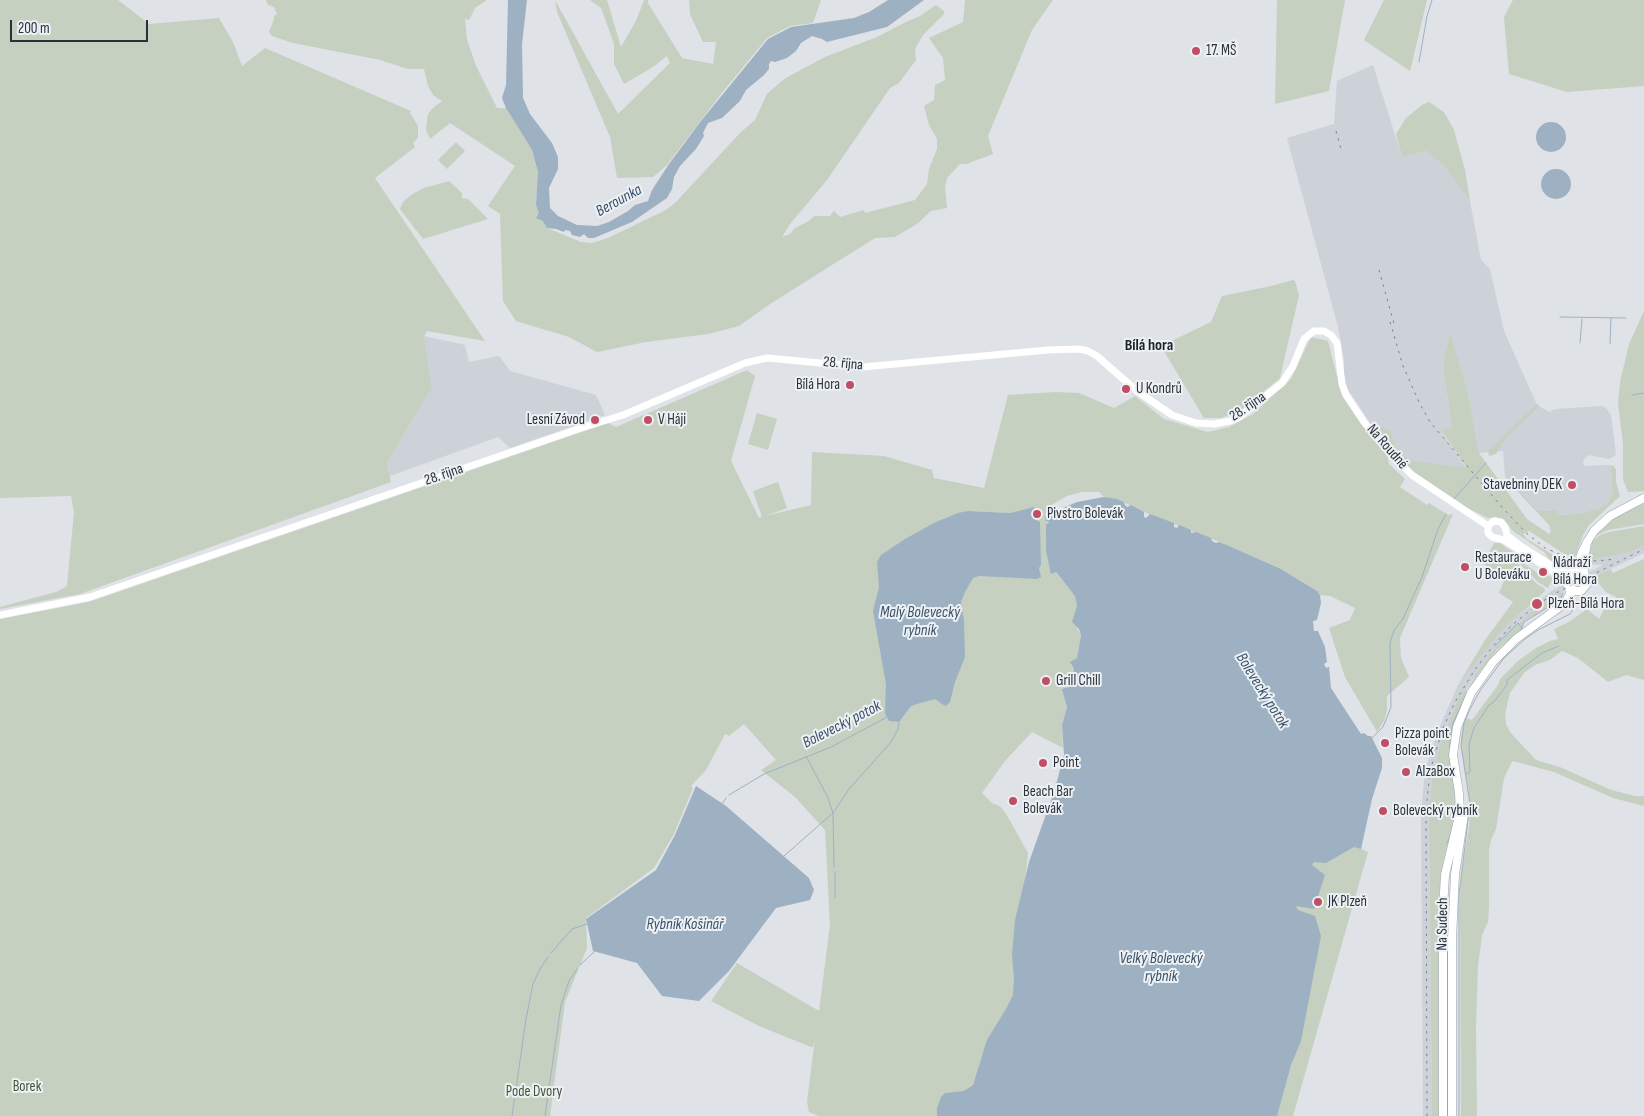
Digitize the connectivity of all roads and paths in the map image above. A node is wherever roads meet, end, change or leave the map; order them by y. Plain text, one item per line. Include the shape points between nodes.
1 (1331, 335) joint
2 (1644, 498) edge
3 (1488, 526) junction
4 (1505, 530) junction
5 (1498, 538) junction
6 (1587, 542) junction
7 (1574, 572) junction
8 (1586, 577) junction
9 (1568, 586) junction
10 (1580, 591) junction
11 (0, 615) edge
12 (1550, 615) junction
13 (1455, 734) junction
14 (1443, 1116) edge
15 (1452, 1116) edge

1 - 3 main road, Na Roudné via 1339,347 1346,395 1387,450 1418,479
1 - 11 main road, 28. října via 1319,330 1308,334 1294,366 1282,383 1238,418 1214,424 1172,416 1137,392 1097,356 1079,349 862,367 758,359 623,415 90,597
2 - 6 main road via 1603,521
3 - 4 main road, Na Roudné via 1498,521
3 - 5 main road, Na Roudné via 1490,536
4 - 5 main road
4 - 7 main road via 1512,540 1562,572
5 - 9 main road, Na Roudné via 1562,577
6 - 7 main road
6 - 8 main road via 1583,565
7 - 8 main road
7 - 9 main road via 1568,578
8 - 10 main road via 1586,586
9 - 10 main road, Na Roudné
9 - 12 main road, Na Sudech via 1568,599
10 - 12 main road, Na Sudech via 1570,605
12 - 13 main road, Na Sudech via 1516,639 1492,662 1471,693
13 - 14 main road, Na Sudech via 1453,755 1460,806 1445,876 1443,909
13 - 15 main road, Na Sudech via 1464,809 1452,939

